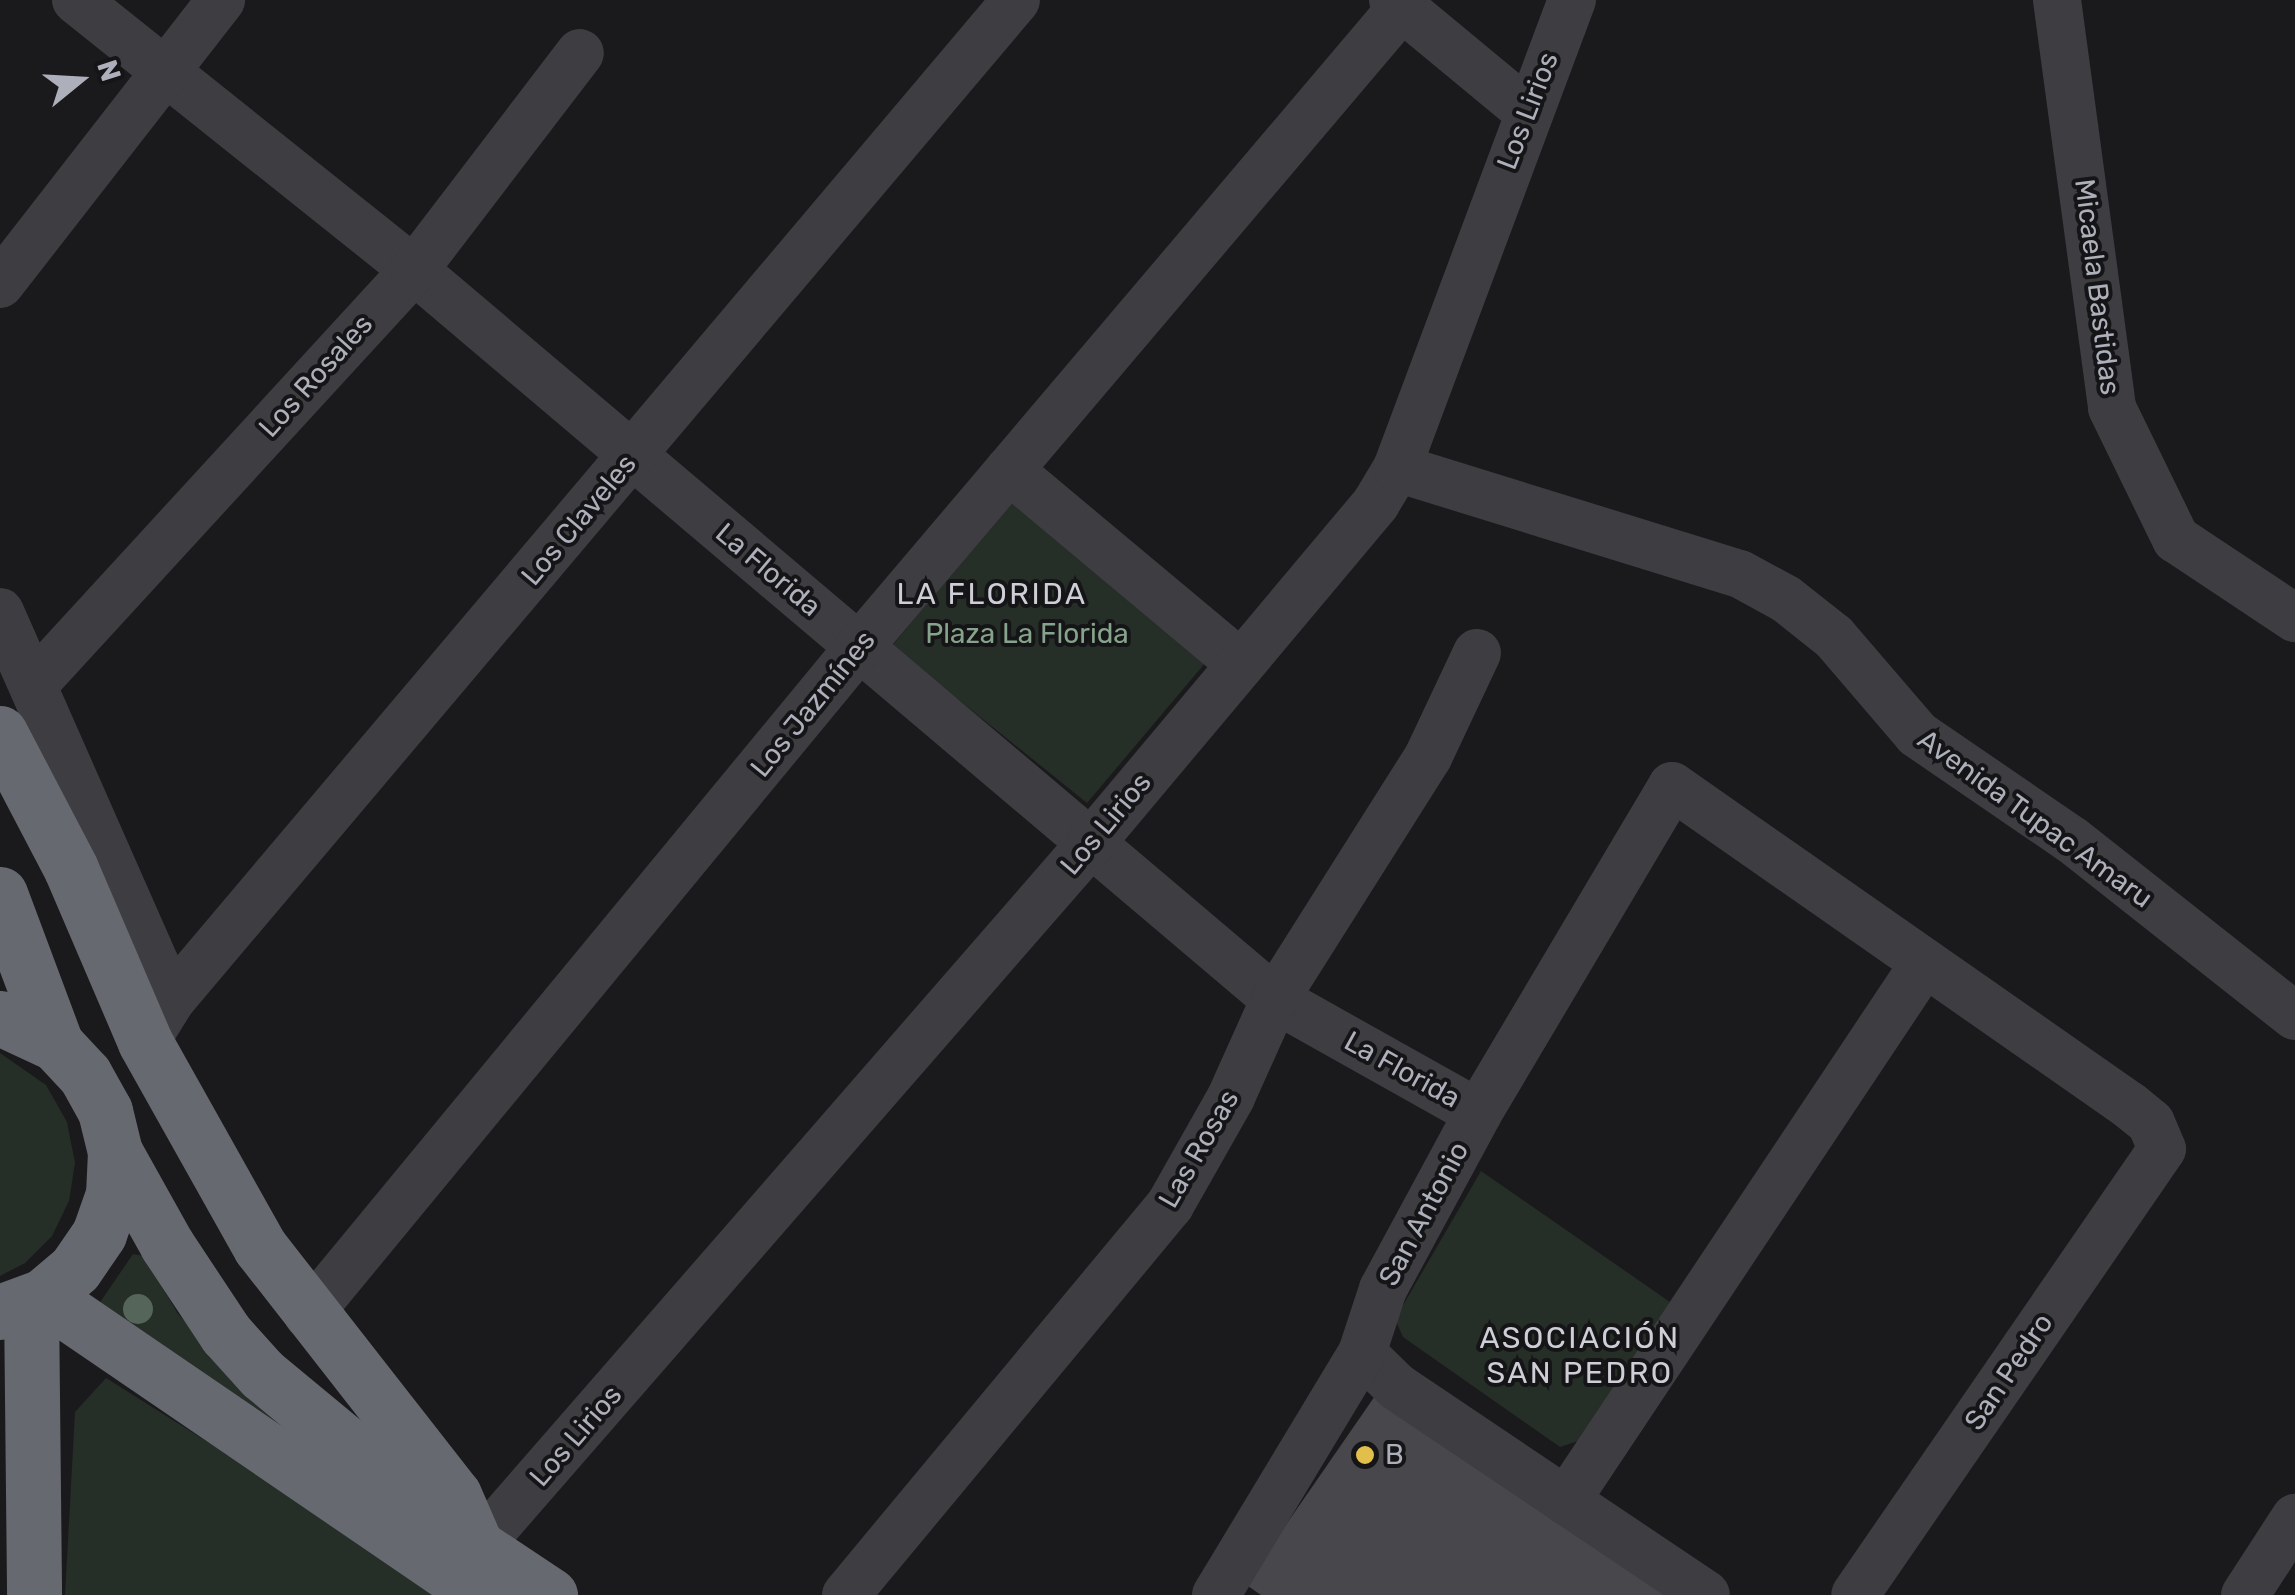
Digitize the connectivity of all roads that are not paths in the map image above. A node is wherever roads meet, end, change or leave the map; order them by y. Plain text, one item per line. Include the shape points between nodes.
1 (76, 0) edge
2 (220, 0) edge
3 (1016, 0) edge
4 (1572, 0) edge
5 (2058, 0) edge
6 (1398, 4) edge
7 (580, 53) dead end
8 (164, 75) junction
9 (1527, 111) junction
10 (414, 270) junction
11 (0, 284) edge
12 (634, 456) junction
13 (1397, 468) junction
14 (1009, 470) junction
15 (0, 612) edge
16 (2295, 618) edge
17 (859, 647) junction
18 (1477, 654) dead end
19 (1240, 664) junction
20 (34, 684) junction
21 (0, 733) edge
22 (1091, 843) junction
23 (0, 894) edge
24 (1923, 965) junction
25 (1275, 999) junction
26 (2295, 1016) edge
27 (0, 1018) edge
28 (158, 1021) junction
29 (56, 1044) junction
30 (1478, 1113) junction
31 (114, 1152) junction
32 (25, 1303) edge
33 (308, 1315) junction
34 (1362, 1353) junction
35 (1566, 1502) junction
36 (2289, 1541) edge
37 (478, 1572) edge
38 (1222, 1593) edge
39 (34, 1595) edge
40 (550, 1595) edge
41 (846, 1595) edge
42 (1706, 1595) edge
43 (1855, 1595) edge
44 (2245, 1595) edge

1 - 8 street, La Florida
2 - 8 street
3 - 12 street, Los Claveles
4 - 9 street, Los Lirios
5 - 16 street, Micaela Bastidas via 2112,408 2176,538
6 - 9 street
6 - 14 street, Los Jazmínes
7 - 10 street, Los Rosales
8 - 10 street, La Florida
8 - 11 street
9 - 13 street, Los Lirios
10 - 12 street, La Florida
10 - 20 street, Los Rosales
12 - 17 street, La Florida
12 - 28 street, Los Claveles
13 - 19 street, Los Lirios
13 - 26 street, Avenida Tupac Amaru via 1740,574 1786,599 1834,637 1916,734 2072,840
14 - 17 street, Los Jazmínes
14 - 19 street
15 - 20 street
17 - 22 street, La Florida
17 - 33 street, Los Jazmínes
18 - 25 street, Las Rosas via 1428,756
19 - 22 street, Los Lirios
20 - 28 street
21 - 28 highway
22 - 25 street, La Florida
22 - 37 street, Los Lirios
23 - 29 highway
24 - 30 street, San Antonio via 1672,786
24 - 35 street
24 - 43 street, San Pedro via 2130,1104 2151,1123 2162,1149
25 - 30 street, La Florida
25 - 41 street, Las Rosas via 1232,1098 1170,1204
27 - 29 highway
28 - 33 highway via 260,1247
29 - 31 highway via 99,1099
30 - 34 street, San Antonio via 1384,1289
31 - 32 highway via 113,1194 99,1234 75,1269
31 - 37 highway via 226,1334
32 - 37 highway
32 - 39 highway
33 - 37 highway via 454,1496
34 - 35 street via 1396,1387
34 - 38 street, San Antonio
35 - 42 street
36 - 44 street
37 - 40 highway

